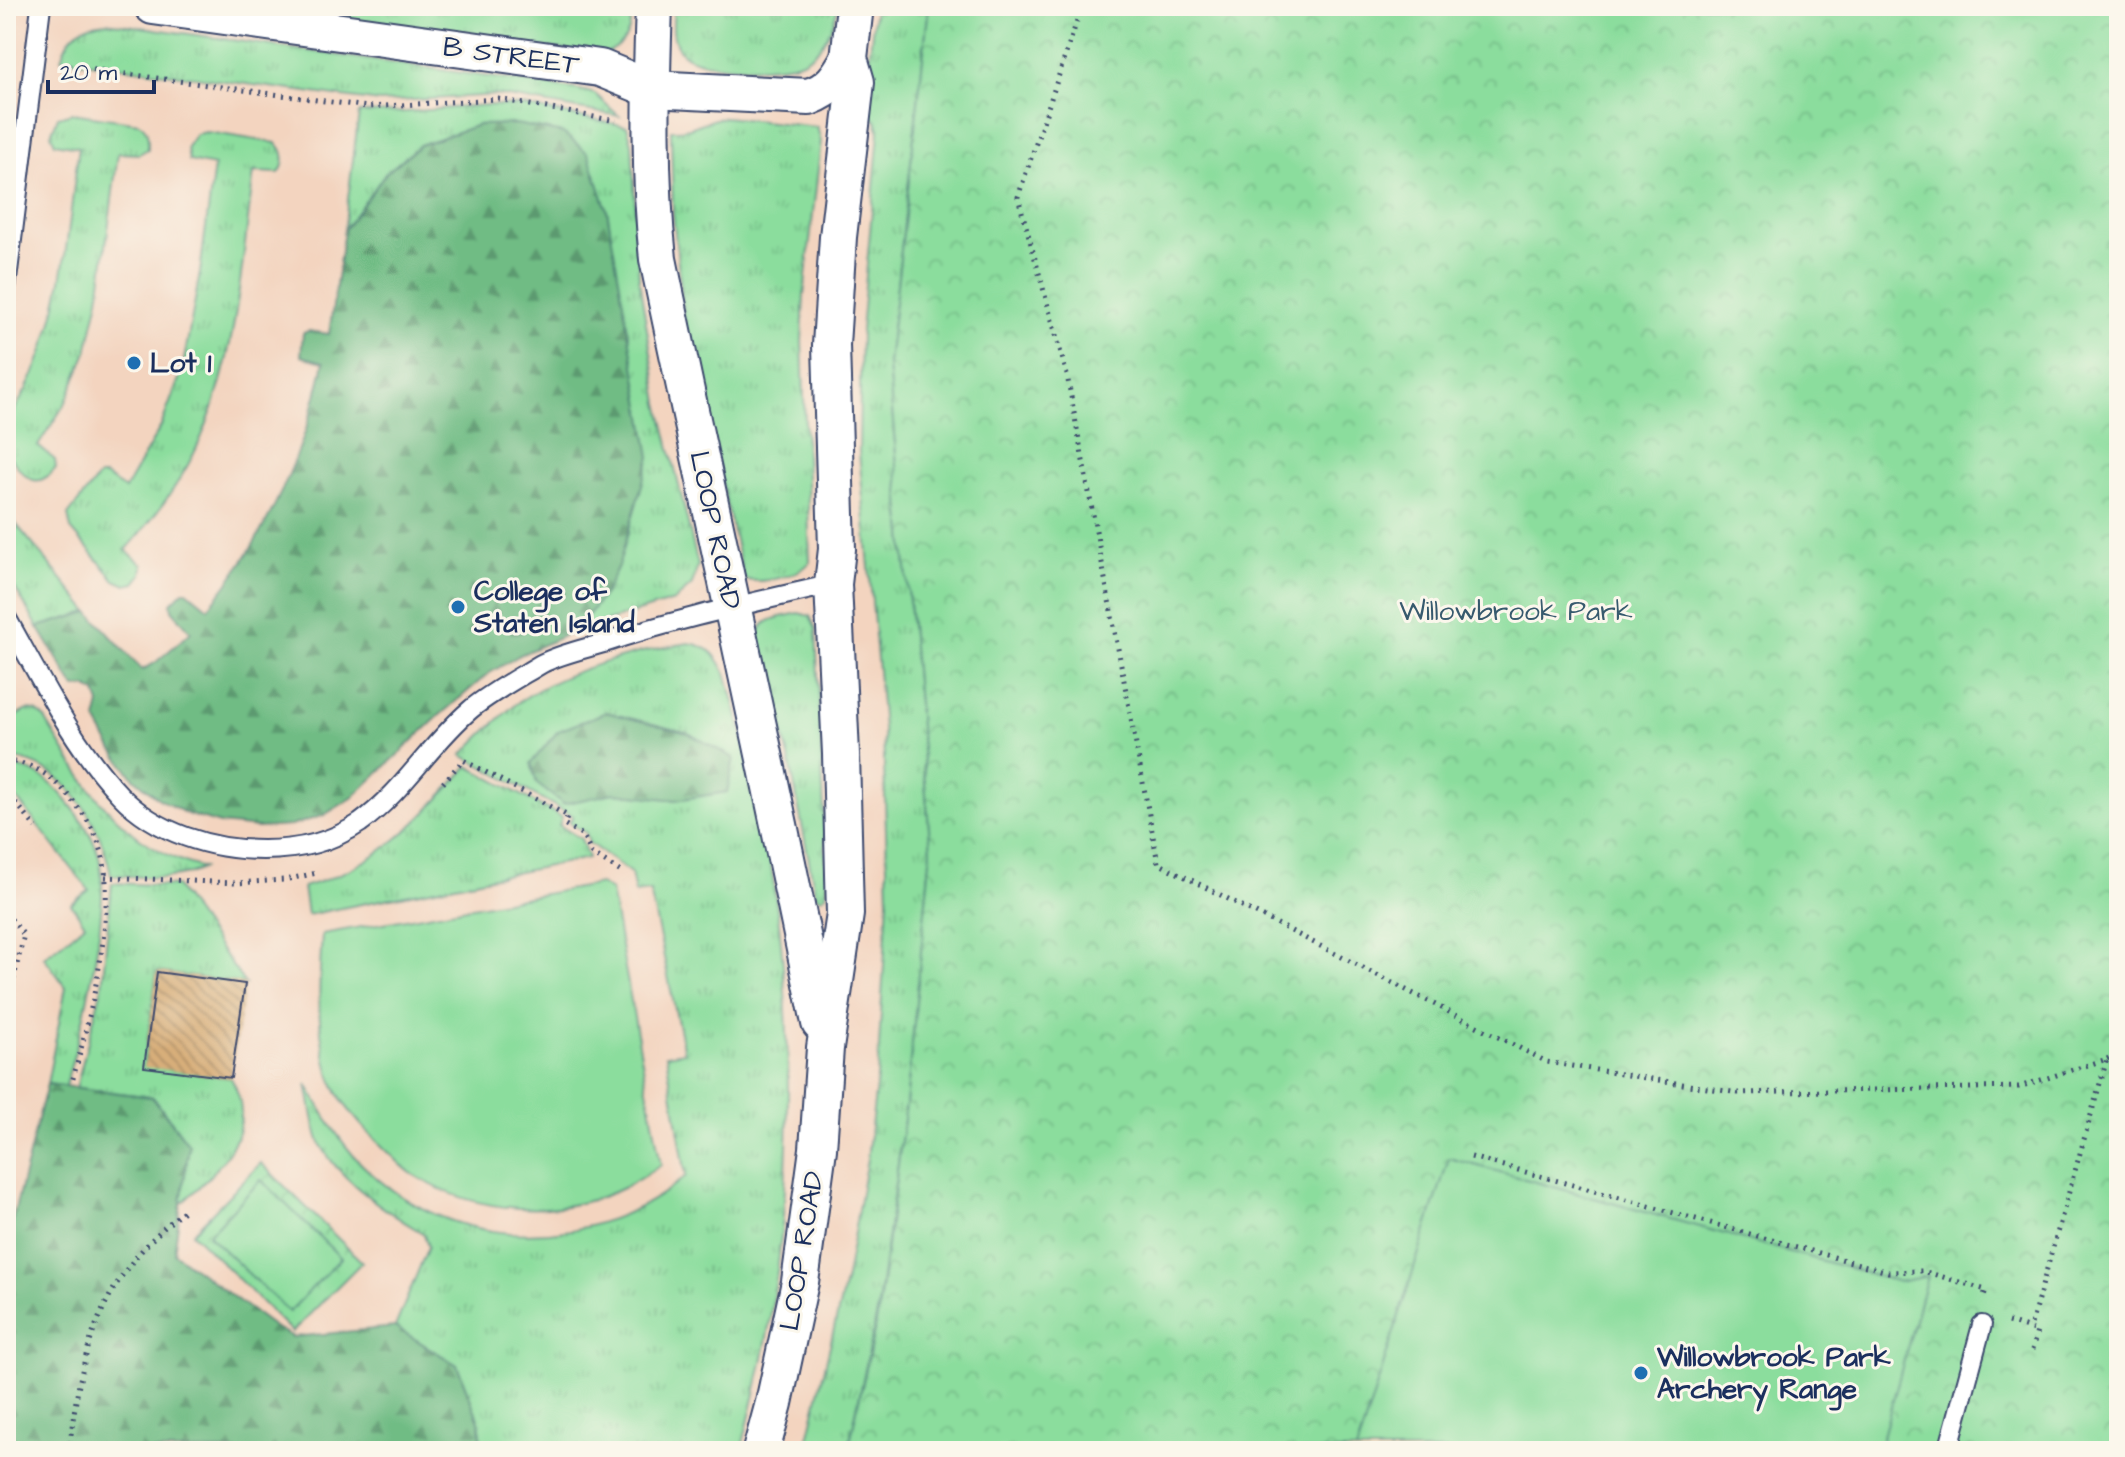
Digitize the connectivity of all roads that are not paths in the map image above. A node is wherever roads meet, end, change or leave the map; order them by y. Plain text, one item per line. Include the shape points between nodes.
1 (41, 6) edge
2 (153, 6) edge
3 (654, 6) edge
4 (855, 6) edge
5 (849, 58) junction
6 (652, 106) junction
7 (6, 288) edge
8 (833, 584) junction
9 (731, 607) junction
10 (6, 617) edge
11 (825, 1048) junction
12 (1981, 1317) road end
13 (761, 1451) edge
14 (1948, 1451) edge

1 - 7 lane
2 - 6 street, B STREET via 600,68
3 - 6 street, LOOP ROAD
4 - 5 street, LOOP ROAD
5 - 6 street, B STREET via 826,91 809,97
5 - 8 street, LOOP ROAD via 856,82 831,345 837,549
6 - 9 street, LOOP ROAD via 658,259
8 - 9 lane
8 - 11 street, LOOP ROAD via 845,914
9 - 10 lane via 544,663 470,710 360,822 327,841 284,851 206,844 146,816 121,795 78,739
9 - 11 street, LOOP ROAD
11 - 13 street, LOOP ROAD via 800,1282
12 - 14 lane

